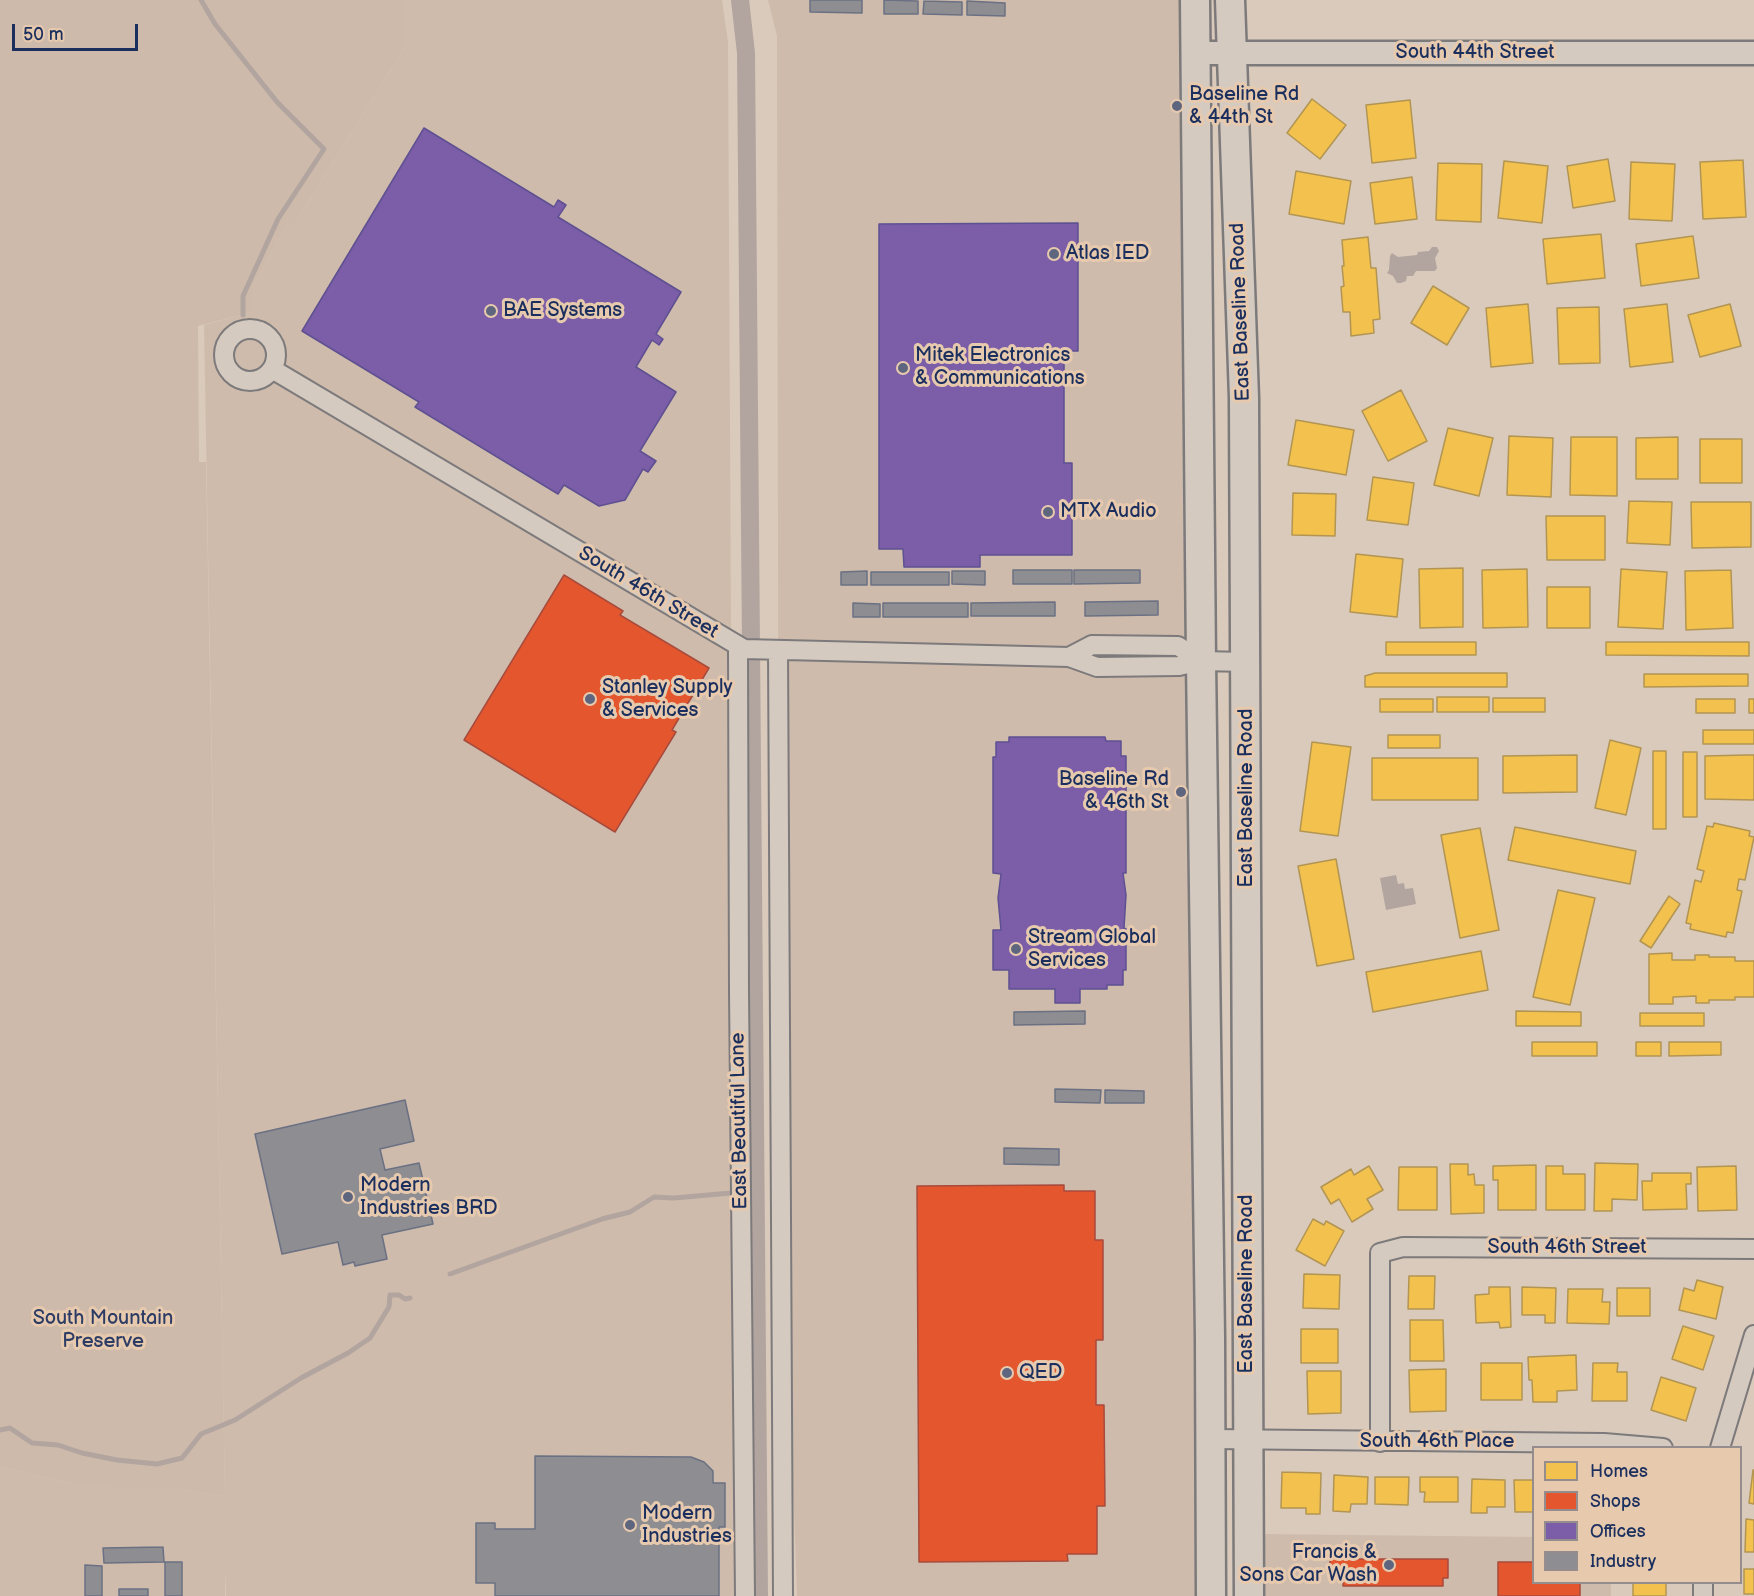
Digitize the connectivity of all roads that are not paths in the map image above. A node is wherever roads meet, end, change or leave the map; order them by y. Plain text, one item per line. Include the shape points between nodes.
1 (1195, 0) edge
2 (1230, 0) edge
3 (1196, 53) junction
4 (1754, 53) edge
5 (1231, 54) junction
6 (272, 369) dead end
7 (1199, 390) junction
8 (1244, 398) junction
9 (755, 649) junction
10 (1201, 661) junction
11 (1246, 662) junction
12 (1206, 1027) junction
13 (1247, 1027) junction
14 (1754, 1249) edge
15 (1754, 1335) edge
16 (1210, 1439) junction
17 (1247, 1440) junction
18 (1380, 1442) junction
19 (1639, 1446) edge
20 (1721, 1446) edge
21 (745, 1596) edge
22 (783, 1596) edge
23 (1210, 1596) edge
24 (1249, 1596) edge

1 - 3 main road, East Baseline Road
2 - 5 main road, East Baseline Road
3 - 5 street, South 44th Street
3 - 7 main road, East Baseline Road
4 - 5 street, South 44th Street
5 - 8 main road, East Baseline Road
6 - 9 street, South 46th Street
7 - 8 main road
7 - 10 main road, East Baseline Road
8 - 11 main road, East Baseline Road
9 - 10 street, South 46th Street via 1069,657 1096,667 1179,666
9 - 21 street, East Beautiful Lane via 739,980
9 - 22 street, East Beautiful Lane
10 - 11 street, South 46th Street
10 - 12 main road, East Baseline Road
11 - 13 main road, East Baseline Road
12 - 13 main road
12 - 16 main road, East Baseline Road
13 - 17 main road, East Baseline Road
14 - 18 street, South 46th Street via 1403,1247 1380,1254
15 - 20 street
16 - 17 street, South 46th Place
16 - 23 main road, East Baseline Road
17 - 18 street, South 46th Place
17 - 24 main road, East Baseline Road
18 - 19 street, South 46th Place

